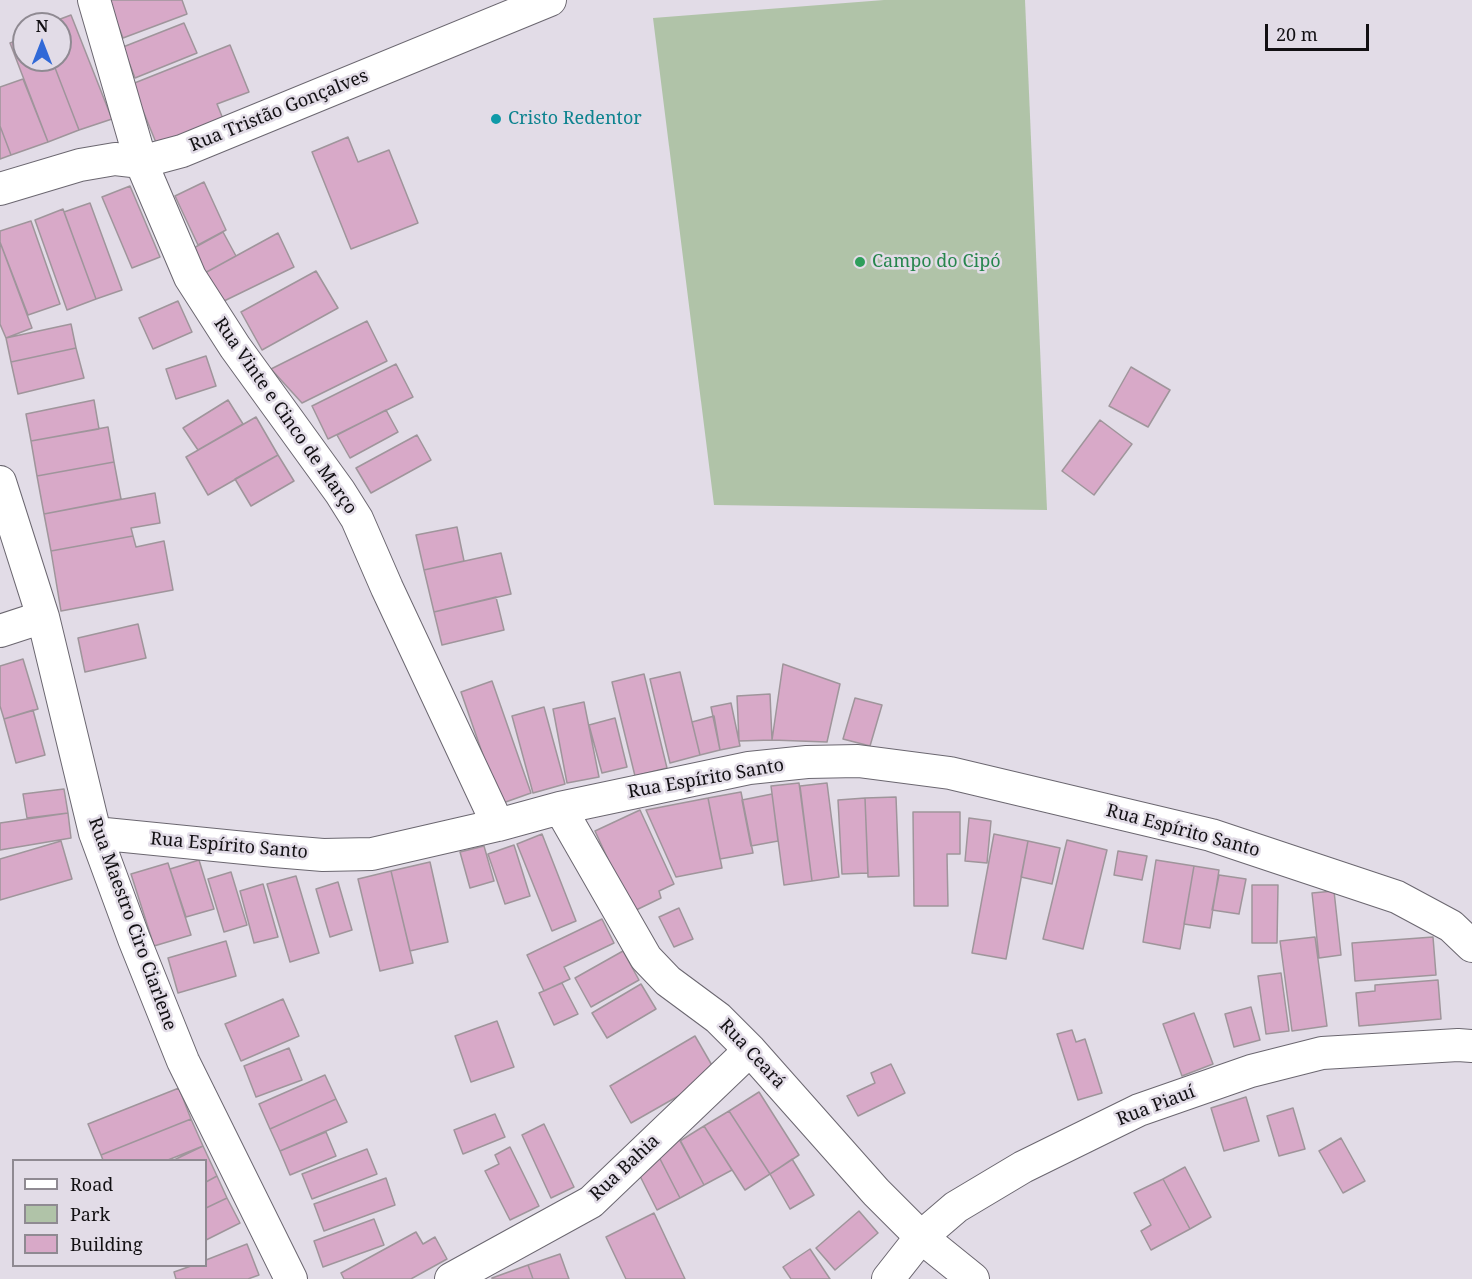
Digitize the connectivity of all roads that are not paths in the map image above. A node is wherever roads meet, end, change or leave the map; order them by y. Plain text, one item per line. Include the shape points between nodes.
1 (94, 0) edge
2 (550, 0) edge
3 (141, 162) junction
4 (0, 189) edge
5 (0, 482) edge
6 (43, 617) junction
7 (0, 631) edge
8 (560, 807) junction
9 (498, 825) junction
10 (95, 832) junction
11 (1472, 946) edge
12 (1472, 1047) edge
13 (750, 1050) junction
14 (921, 1237) junction
15 (291, 1279) edge
16 (451, 1279) edge
17 (888, 1279) edge
18 (974, 1279) edge

1 - 3 street, Rua Vinte e Cinco de Março
2 - 3 street, Rua Tristão Gonçalves via 182,151
3 - 4 street, Rua Tristão Gonçalves via 115,159 80,165
3 - 9 street, Rua Vinte e Cinco de Março via 190,277 357,519
5 - 6 street, Rua Maestro Ciro Ciarlene
6 - 7 street
6 - 10 street, Rua Maestro Ciro Ciarlene
8 - 9 street, Rua Espírito Santo
8 - 11 street, Rua Espírito Santo via 749,768 807,762 858,761 950,773 1211,835 1307,866 1397,897 1451,926
8 - 13 street, Rua Ceará via 646,958
9 - 10 street, Rua Espírito Santo via 372,854 333,855
10 - 15 street, Rua Maestro Ciro Ciarlene via 183,1060
12 - 14 street, Rua Piauí via 1322,1053 1251,1071 1139,1110 1023,1167 956,1207
13 - 14 street, Rua Ceará
13 - 16 street, Rua Bahia via 591,1202
14 - 17 street, Rua Piauí
14 - 18 street, Rua Ceará

